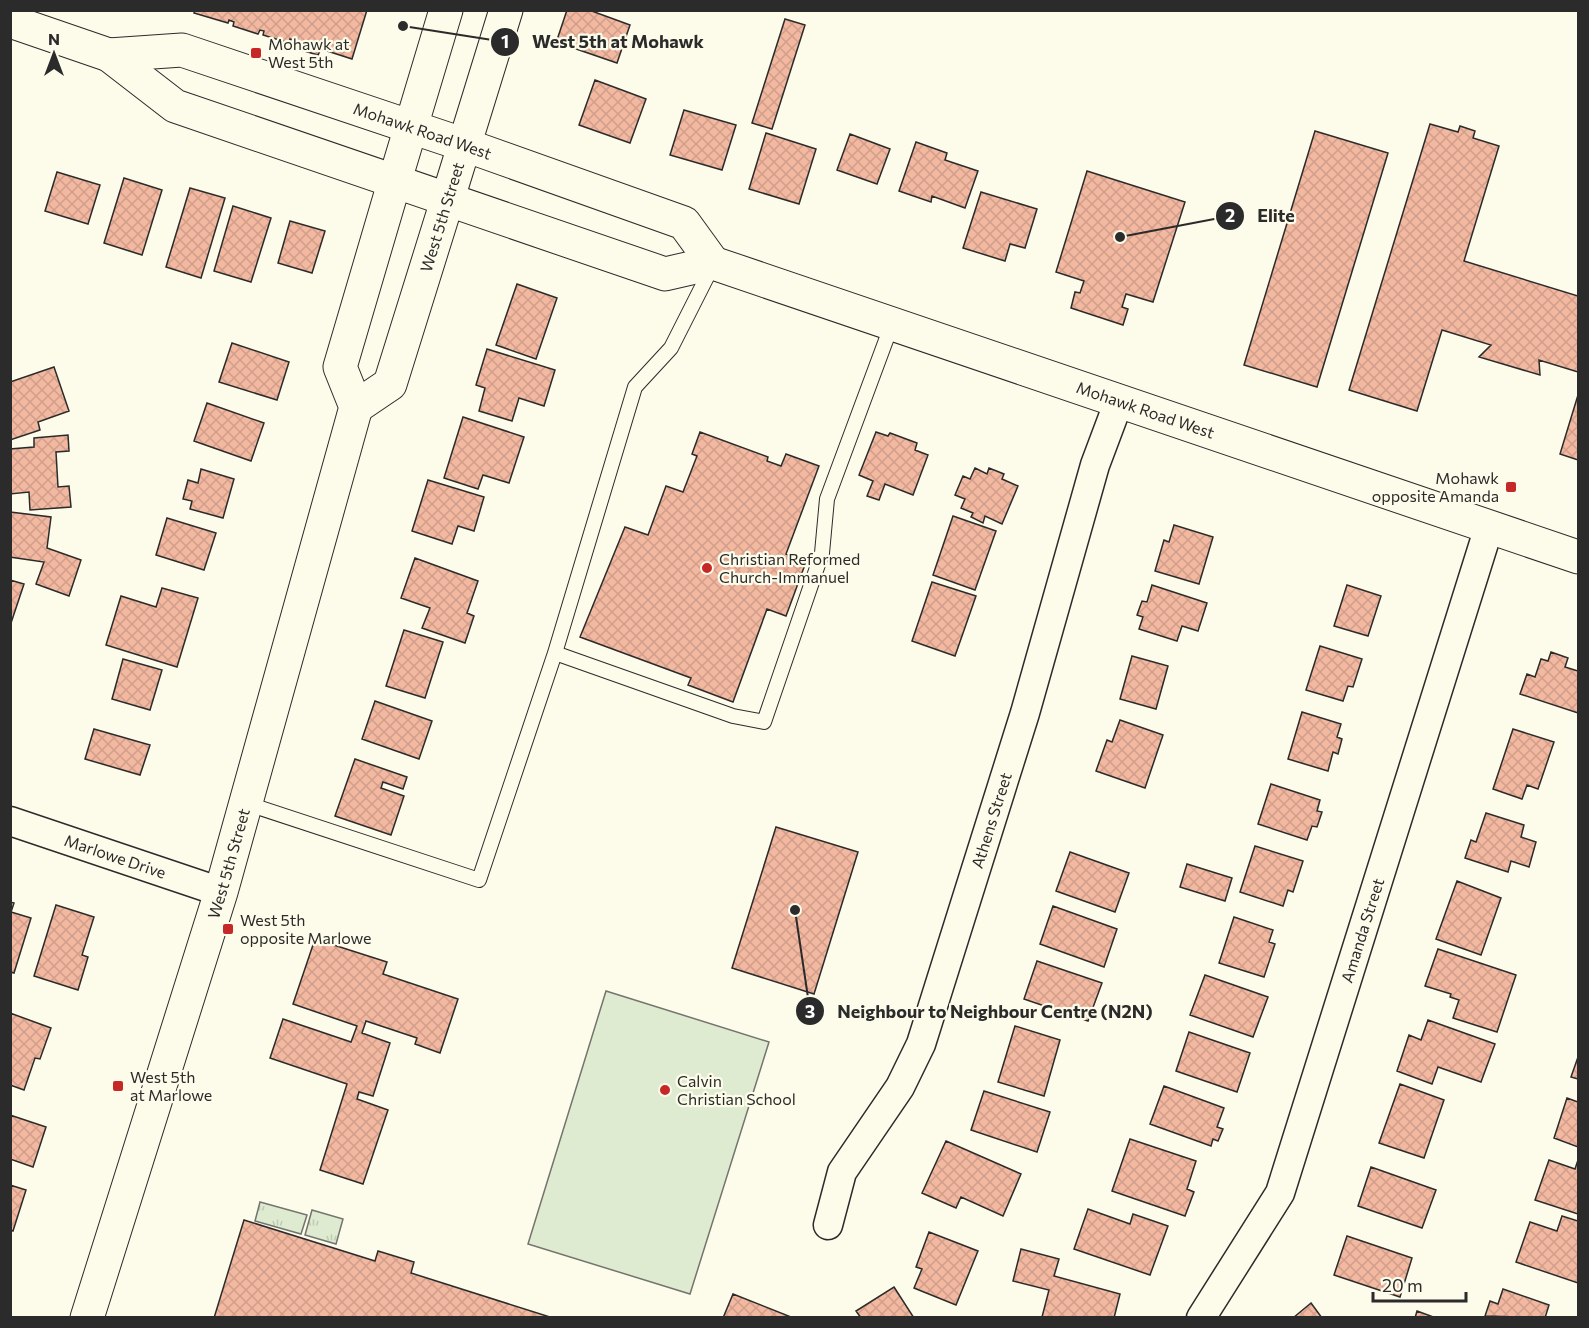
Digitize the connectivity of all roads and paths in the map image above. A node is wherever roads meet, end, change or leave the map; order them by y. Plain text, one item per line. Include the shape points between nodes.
1 (446, 10) edge
2 (506, 10) edge
3 (10, 21) edge
4 (109, 55) junction
5 (411, 127) junction
6 (465, 145) junction
7 (394, 180) junction
8 (448, 198) junction
9 (713, 264) junction
10 (892, 324) junction
11 (1119, 401) junction
12 (356, 407) junction
13 (1489, 527) junction
14 (1578, 558) edge
15 (555, 653) junction
16 (245, 803) junction
17 (10, 821) edge
18 (221, 892) junction
19 (828, 1225) dead end
20 (87, 1317) edge
21 (1201, 1317) edge

1 - 5 main road
2 - 6 main road, West 5th Street
3 - 4 main road, Mohawk Road West
4 - 5 main road, Mohawk Road West via 182,50
4 - 7 main road, Mohawk Road West via 176,106
5 - 6 main road, Mohawk Road West
5 - 7 main road
6 - 8 main road, West 5th Street
6 - 9 main road, Mohawk Road West via 684,224
7 - 8 main road, Mohawk Road West
7 - 12 main road via 340,367
8 - 9 main road, Mohawk Road West via 665,274
8 - 12 main road, West 5th Street via 390,384
9 - 10 main road, Mohawk Road West
9 - 15 lane via 672,348 635,387
10 - 11 main road, Mohawk Road West
10 - 15 lane via 827,499 822,553 764,722 734,716
11 - 13 main road, Mohawk Road West
11 - 19 street, Athens Street via 1095,465 1025,713 921,1044 900,1088 842,1172
12 - 16 main road, West 5th Street
13 - 14 main road, Mohawk Road West
13 - 21 street, Amanda Street via 1280,1193
15 - 16 lane via 479,880
16 - 18 main road, West 5th Street
17 - 18 street, Marlowe Drive
18 - 20 main road, West 5th Street

